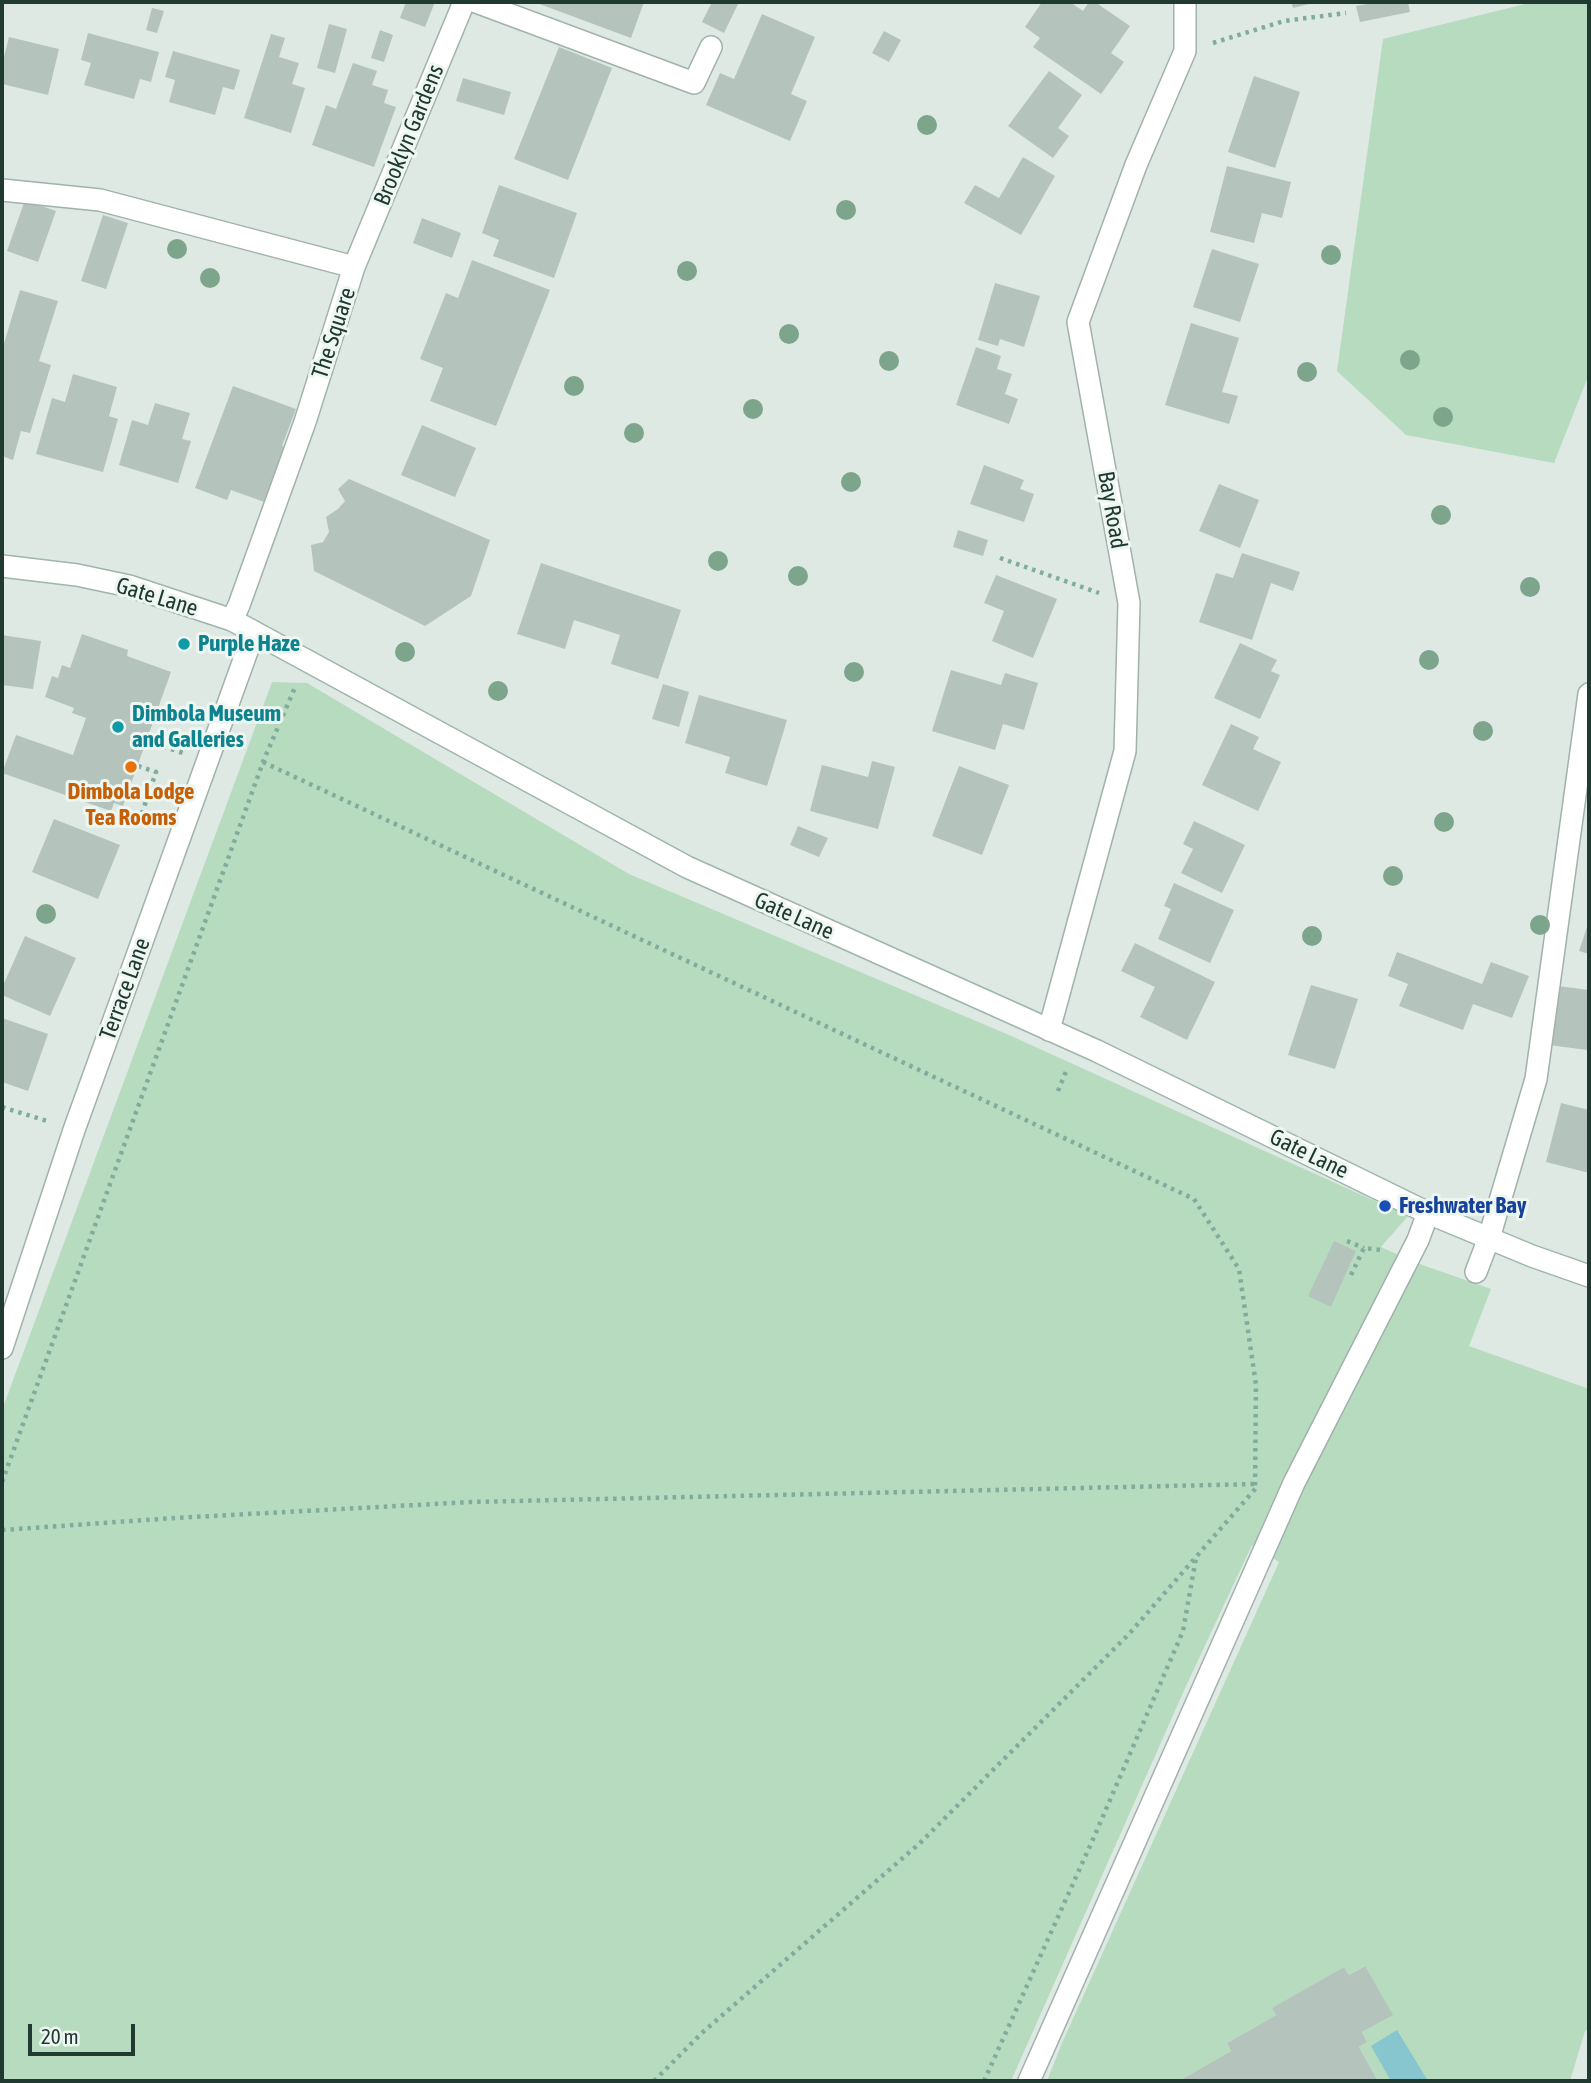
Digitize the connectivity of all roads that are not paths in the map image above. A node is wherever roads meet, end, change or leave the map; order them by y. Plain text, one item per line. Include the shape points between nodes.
1 (464, 2) edge
2 (476, 2) edge
3 (1185, 2) edge
4 (711, 47) dead end
5 (2, 190) edge
6 (354, 267) junction
7 (2, 566) edge
8 (232, 620) junction
9 (254, 632) junction
10 (1589, 694) edge
11 (1049, 1030) junction
12 (1428, 1213) junction
13 (1489, 1238) junction
14 (1476, 1272) dead end
15 (1589, 1276) edge
16 (2, 1348) edge
17 (1029, 2081) edge

1 - 6 street, Brooklyn Gardens
2 - 4 street via 694,83
3 - 11 street, Bay Road via 1185,51 1136,165 1078,322 1129,603 1125,751
5 - 6 street, The Square via 100,200
6 - 8 street, The Square via 305,422
7 - 8 street, Gate Lane via 129,586
8 - 9 street, Gate Lane
9 - 11 street, Gate Lane via 687,867
9 - 16 street, Terrace Lane via 74,1130
10 - 13 street via 1536,1079
11 - 12 street, Gate Lane
12 - 13 street, Gate Lane
12 - 17 street via 1294,1483
13 - 14 street
13 - 15 street, Gate Lane

